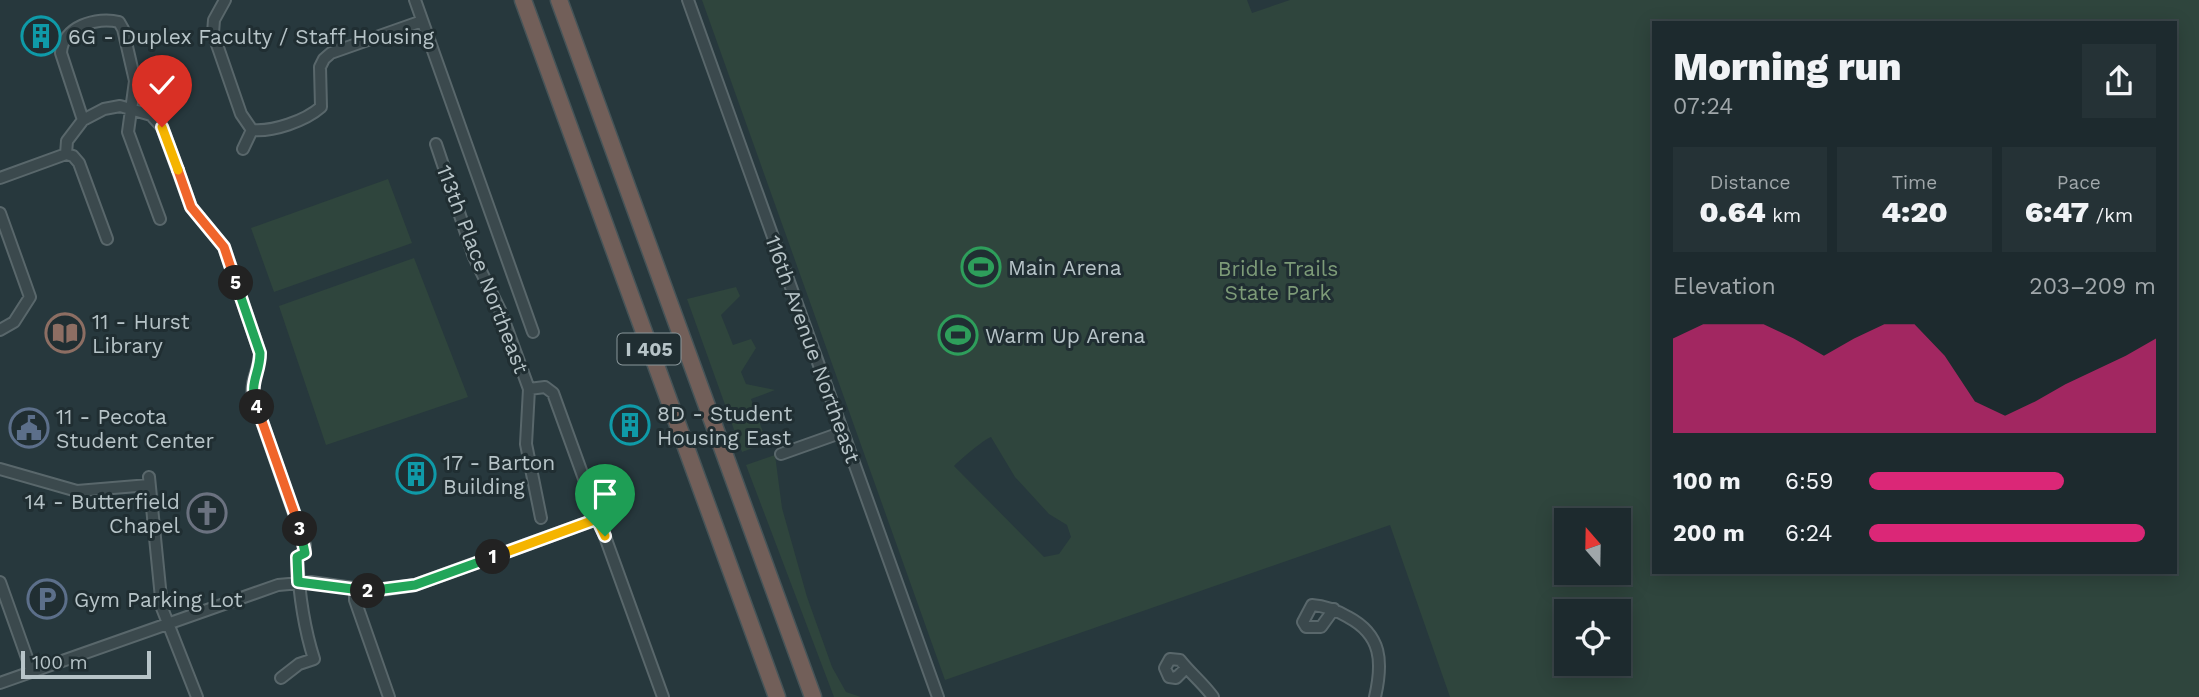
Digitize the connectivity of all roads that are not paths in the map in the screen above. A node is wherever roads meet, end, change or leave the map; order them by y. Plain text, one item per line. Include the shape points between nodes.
1 (225, 0) edge
2 (415, 0) edge
3 (523, 0) edge
4 (559, 0) edge
5 (688, 0) edge
6 (422, 21) junction
7 (132, 108) junction
8 (82, 120) junction
9 (253, 130) junction
10 (436, 144) dead end
11 (243, 149) dead end
12 (66, 154) junction
13 (0, 178) edge
14 (0, 213) edge
15 (160, 219) dead end
16 (107, 239) dead end
17 (0, 330) edge
18 (533, 332) dead end
19 (529, 389) junction
20 (843, 432) junction
21 (781, 454) dead end
22 (0, 469) edge
23 (541, 518) dead end
24 (597, 519) junction
25 (0, 582) edge
26 (298, 582) junction
27 (355, 590) junction
28 (1334, 609) dead end
29 (170, 623) junction
30 (1185, 669) dead end
31 (32, 672) junction
32 (281, 678) dead end
33 (0, 683) edge
34 (1376, 695) edge
35 (197, 697) edge
36 (388, 697) edge
37 (663, 697) edge
38 (777, 697) edge
39 (813, 697) edge
40 (938, 697) edge
41 (1213, 697) edge
42 (1388, 697) edge

1 - 9 street via 214,20 213,33 241,114
2 - 6 street
3 - 38 highway, I 405
4 - 39 highway, I 405
5 - 20 street, 116th Avenue Northeast
6 - 9 street via 331,53 320,67 321,107 265,131
6 - 18 street
7 - 8 street via 104,109
7 - 8 street via 135,81 123,29 111,20 87,24 75,28 62,44 61,53
7 - 15 street via 128,132
7 - 26 street via 151,115 162,127 191,207 224,247 260,353 253,396 305,545 305,553 297,557
8 - 12 street via 67,141
9 - 11 street
10 - 19 street, 113th Place Northeast via 474,257 500,310
12 - 13 street
12 - 16 street via 79,163
14 - 17 street via 30,297 14,322
19 - 23 street, 113th Place Northeast via 526,444
19 - 24 street via 545,387 553,393
20 - 21 street
20 - 40 street, 116th Avenue Northeast
22 - 29 street via 77,491 149,481 160,601
24 - 27 street via 415,585 375,592
24 - 37 street
25 - 31 street
26 - 27 street
26 - 29 street
26 - 32 street via 303,625 314,659
27 - 36 street
28 - 34 street via 1362,624 1377,645 1380,675
29 - 31 street
29 - 35 street
30 - 41 street
31 - 33 street
34 - 42 street

